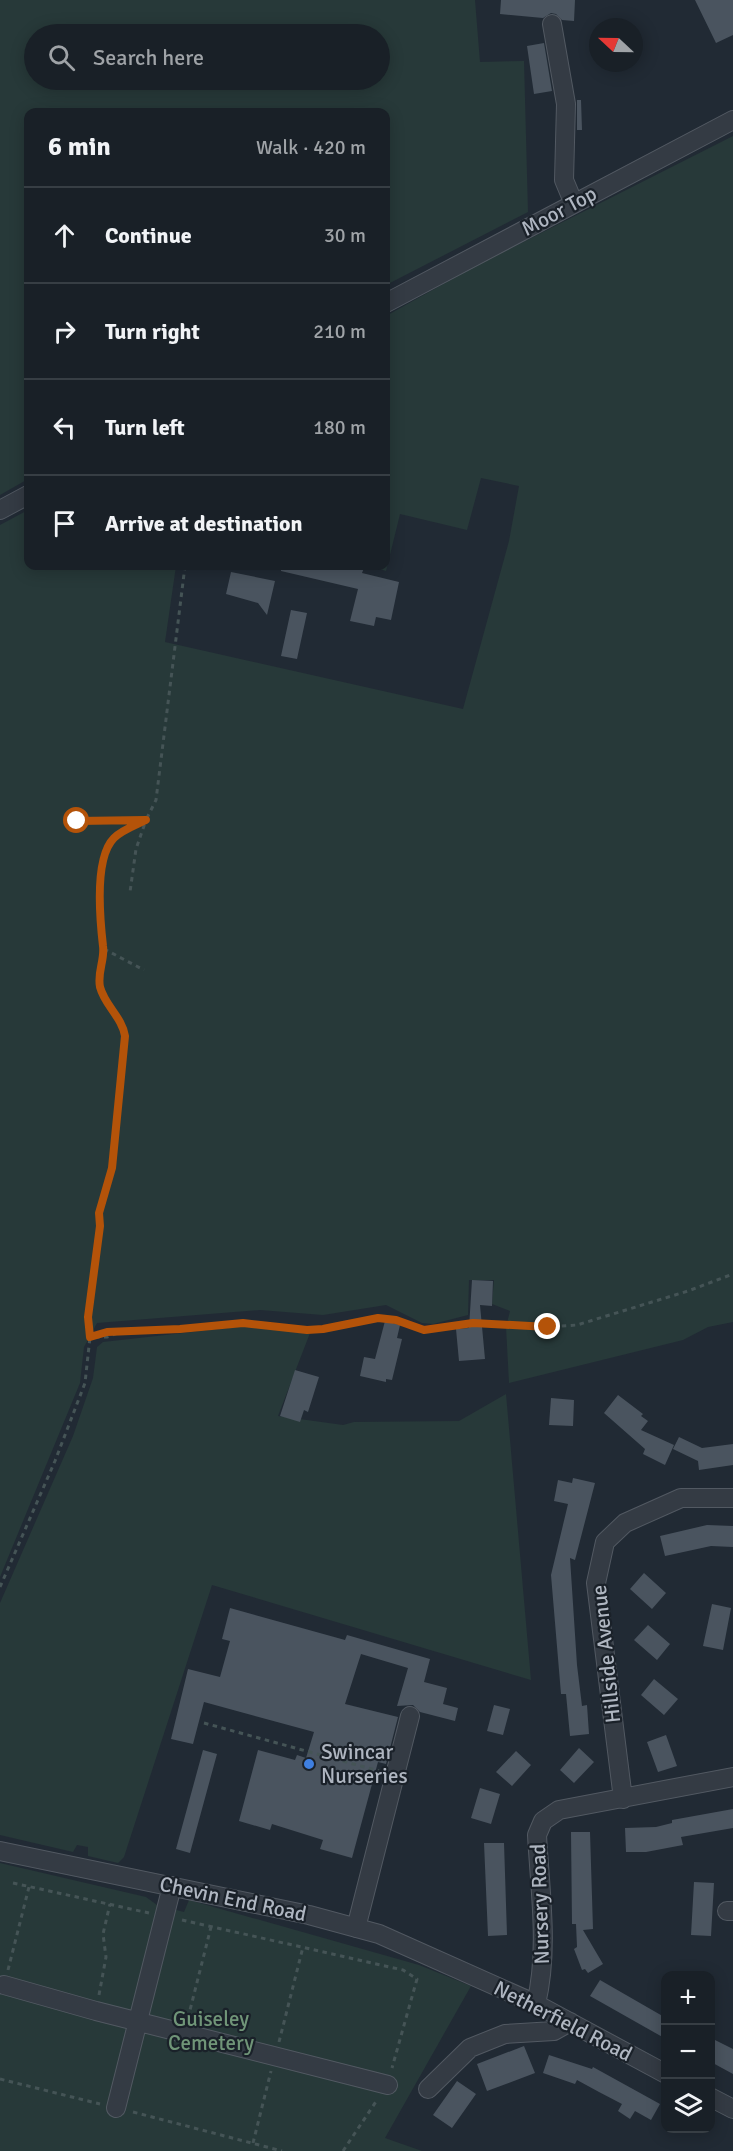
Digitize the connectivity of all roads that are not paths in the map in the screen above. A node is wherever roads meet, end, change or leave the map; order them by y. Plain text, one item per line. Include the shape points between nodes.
1 (552, 24) dead end
2 (733, 120) edge
3 (574, 204) junction
4 (390, 301) edge
5 (24, 497) edge
6 (0, 510) edge
7 (733, 1497) edge
8 (410, 1716) dead end
9 (733, 1778) edge
10 (623, 1799) junction
11 (0, 1851) edge
12 (172, 1886) junction
13 (356, 1928) junction
14 (460, 1969) joint
15 (4, 1985) road end
16 (536, 2004) junction
17 (138, 2021) junction
18 (570, 2022) junction
19 (661, 2071) edge
20 (388, 2085) road end
21 (428, 2089) dead end
22 (715, 2099) edge
23 (116, 2108) road end
24 (733, 2109) edge

1 - 3 street via 566,104 564,180
2 - 3 street, Moor Top
3 - 4 street, Moor Top
5 - 6 street
7 - 10 street, Hillside Avenue via 681,1498 625,1523 605,1542 596,1583
8 - 13 street
9 - 10 street, Nursery Road
10 - 16 street, Nursery Road via 560,1810 543,1821 537,1835 543,1953
11 - 12 street, Chevin End Road
12 - 13 street, Chevin End Road
12 - 17 street
13 - 14 street, Chevin End Road
14 - 16 street, Netherfield Road
15 - 17 street
16 - 18 street, Netherfield Road
17 - 20 street
17 - 23 street
18 - 19 street, Netherfield Road
18 - 21 street via 554,2031 505,2034 470,2048
22 - 24 street

